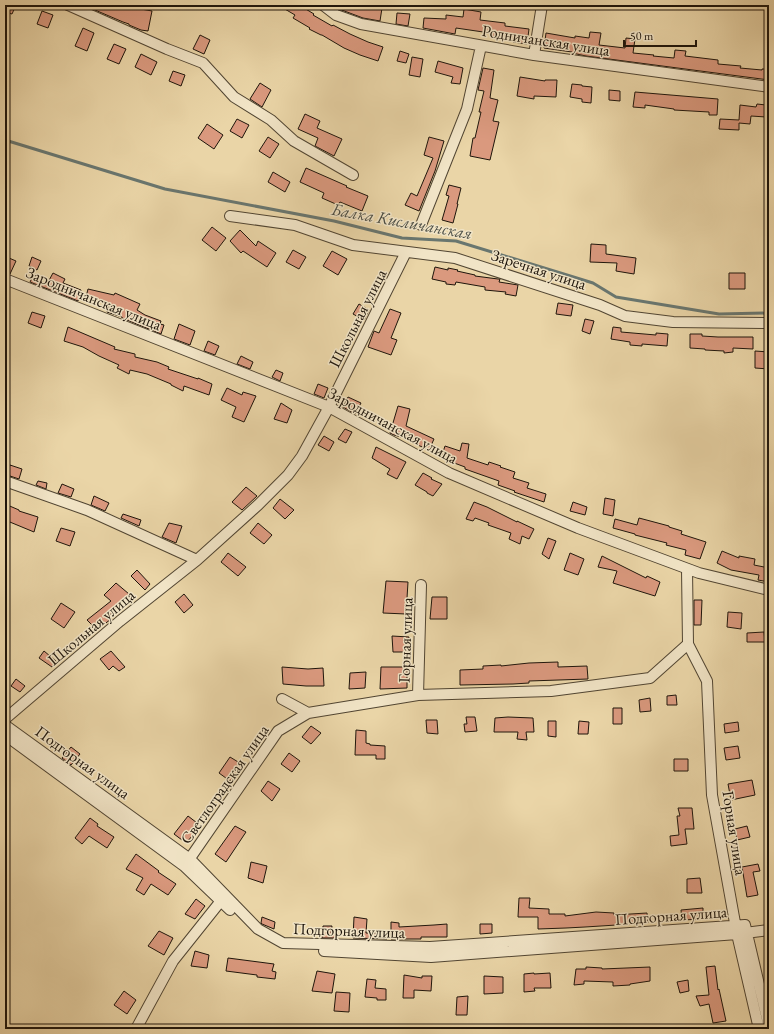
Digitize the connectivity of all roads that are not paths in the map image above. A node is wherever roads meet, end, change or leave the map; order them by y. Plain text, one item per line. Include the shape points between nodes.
1 (68, 5) edge
2 (323, 5) edge
3 (542, 5) edge
4 (481, 46) junction
5 (534, 55) junction
6 (769, 87) edge
7 (353, 175) dead end
8 (230, 216) dead end
9 (421, 225) dead end
10 (406, 252) junction
11 (5, 279) edge
12 (769, 323) edge
13 (329, 407) junction
14 (5, 481) edge
15 (197, 560) junction
16 (687, 569) junction
17 (421, 585) dead end
18 (769, 590) edge
19 (688, 644) junction
20 (418, 695) junction
21 (406, 697) joint
22 (282, 699) dead end
23 (308, 712) junction
24 (5, 719) edge
25 (5, 725) edge
26 (5, 735) edge
27 (187, 862) junction
28 (223, 898) junction
29 (741, 930) junction
30 (769, 930) edge
31 (769, 1027) edge
32 (136, 1029) edge
33 (759, 1029) edge

1 - 7 street via 203,63 234,97 271,120 294,142
2 - 4 street, Родничанская улица via 336,15 361,24
3 - 5 street
4 - 5 street, Родничанская улица
4 - 9 street via 467,109
5 - 6 street, Родничанская улица
8 - 10 street, Заречная улица via 295,225 353,245
10 - 12 street, Заречная улица via 455,258 600,305 625,316 673,322
10 - 13 street, Школьная улица
11 - 13 street, Зародничанская улица
13 - 15 street, Школьная улица via 302,456 288,475
13 - 16 street, Зародничанская улица via 449,473 578,528
14 - 15 street via 86,510
15 - 24 street, Школьная улица via 120,621
16 - 18 street, Зародничанская улица
16 - 19 street, Горная улица
17 - 20 street, Горная улица
19 - 20 street, Горная улица via 650,678 551,691
19 - 29 street, Горная улица via 707,681 712,795
20 - 21 street, Горная улица
21 - 23 street, Светлоградская улица
22 - 23 street
23 - 27 street, Светлоградская улица via 278,731
25 - 27 street, Подгорная улица
26 - 27 street, Подгорная улица
27 - 28 street, Подгорная улица
28 - 29 street, Подгорная улица via 258,929 283,943 430,947
28 - 32 street via 173,961
29 - 30 street, Подгорная улица
29 - 31 street, Горная улица
29 - 33 street, Горная улица

